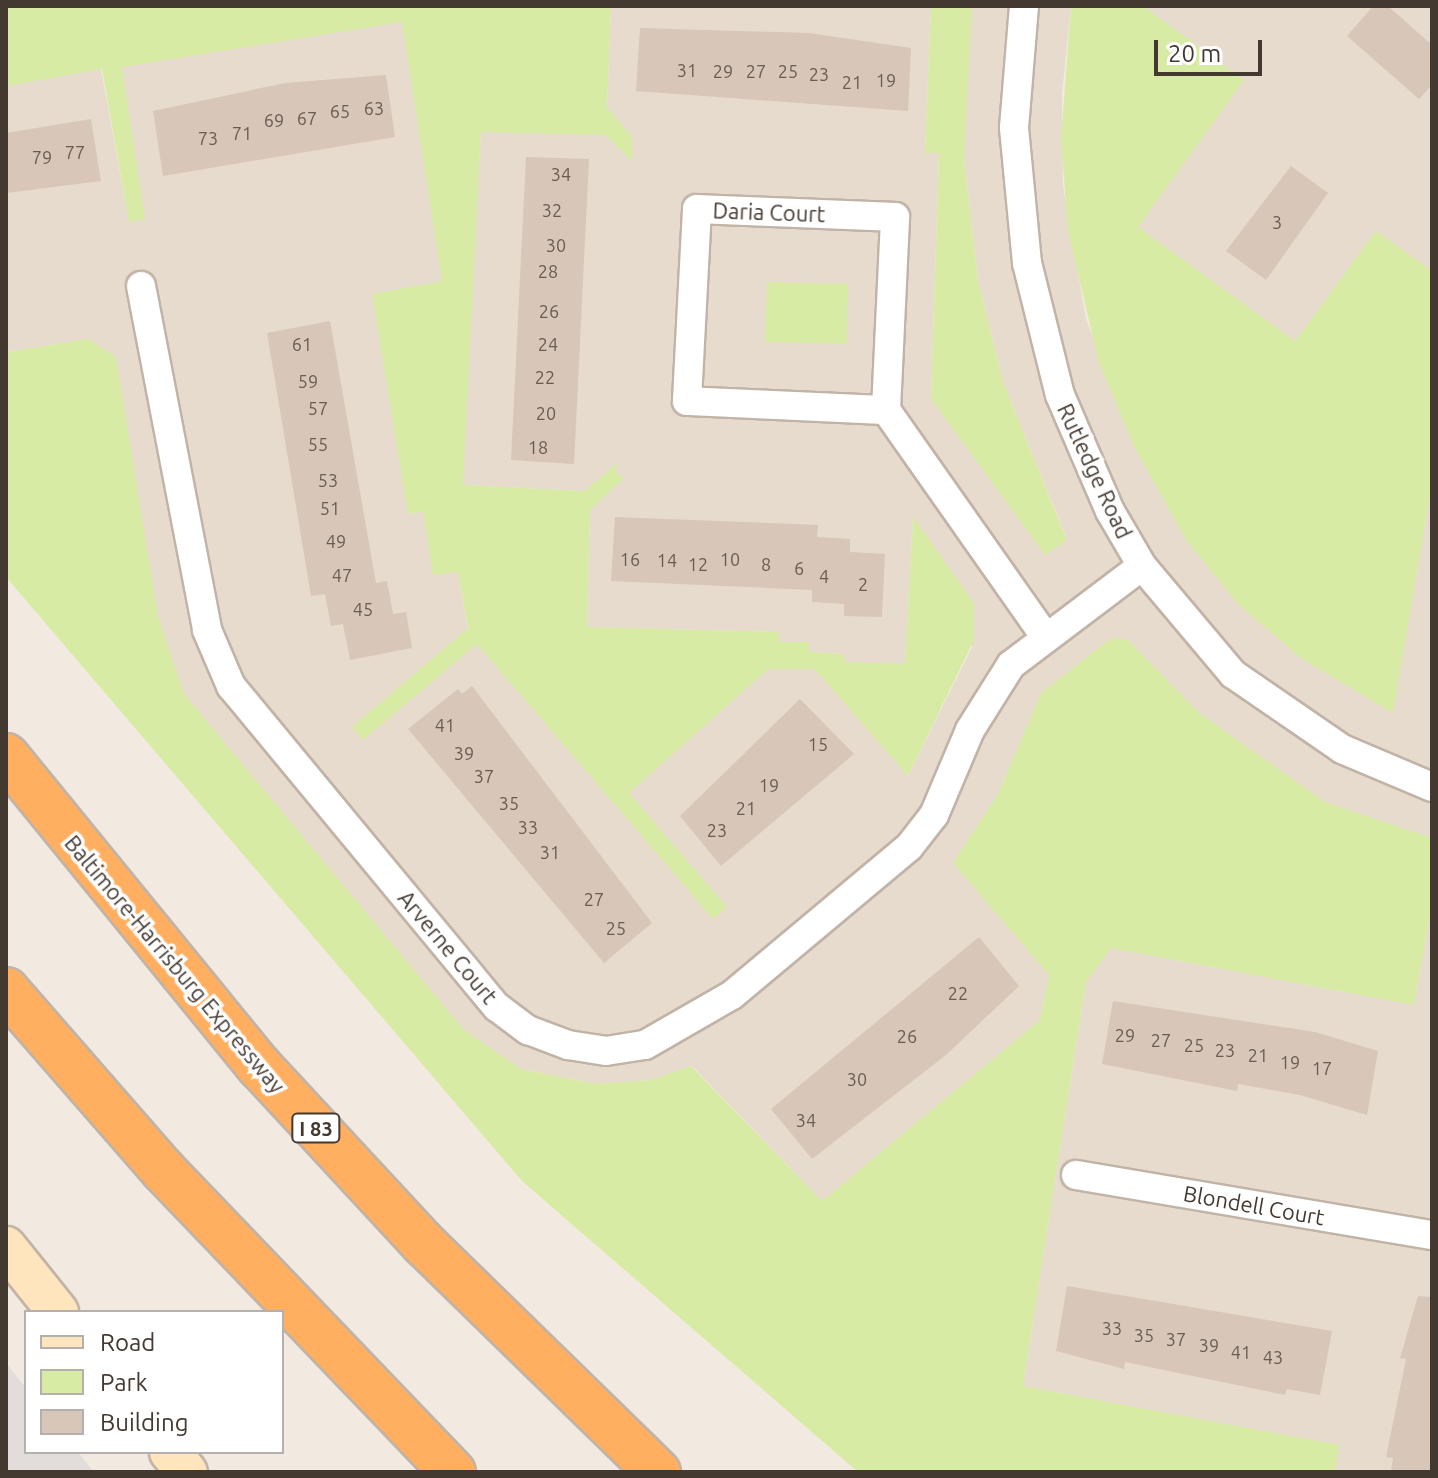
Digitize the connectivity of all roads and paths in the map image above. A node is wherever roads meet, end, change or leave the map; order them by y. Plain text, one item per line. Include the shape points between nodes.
1 (1024, 6) edge
2 (141, 286) dead end
3 (886, 410) junction
4 (1142, 566) junction
5 (1045, 636) junction
6 (6, 756) edge
7 (1432, 787) edge
8 (6, 990) edge
9 (1076, 1175) dead end
10 (1432, 1235) edge
11 (6, 1247) edge
12 (56, 1310) edge
13 (172, 1454) edge
14 (187, 1472) edge
15 (453, 1472) edge
16 (658, 1472) edge

1 - 4 street, Rutledge Road via 1014,128 1029,277 1060,395
2 - 5 street, Arverne Court via 216,659 231,686 497,1007 528,1030 606,1051 645,1045 732,995 909,847 934,815 992,689
3 - 3 street, Daria Court via 687,401 697,209 895,217
3 - 5 street
4 - 5 street, Arverne Court
4 - 7 street, Rutledge Road via 1233,674 1283,714 1342,749
6 - 16 highway, Baltimore-Harrisburg Expressway / I 83 via 260,1067 424,1244
8 - 15 highway via 163,1170
9 - 10 street, Blondell Court
11 - 12 main road
13 - 14 main road

